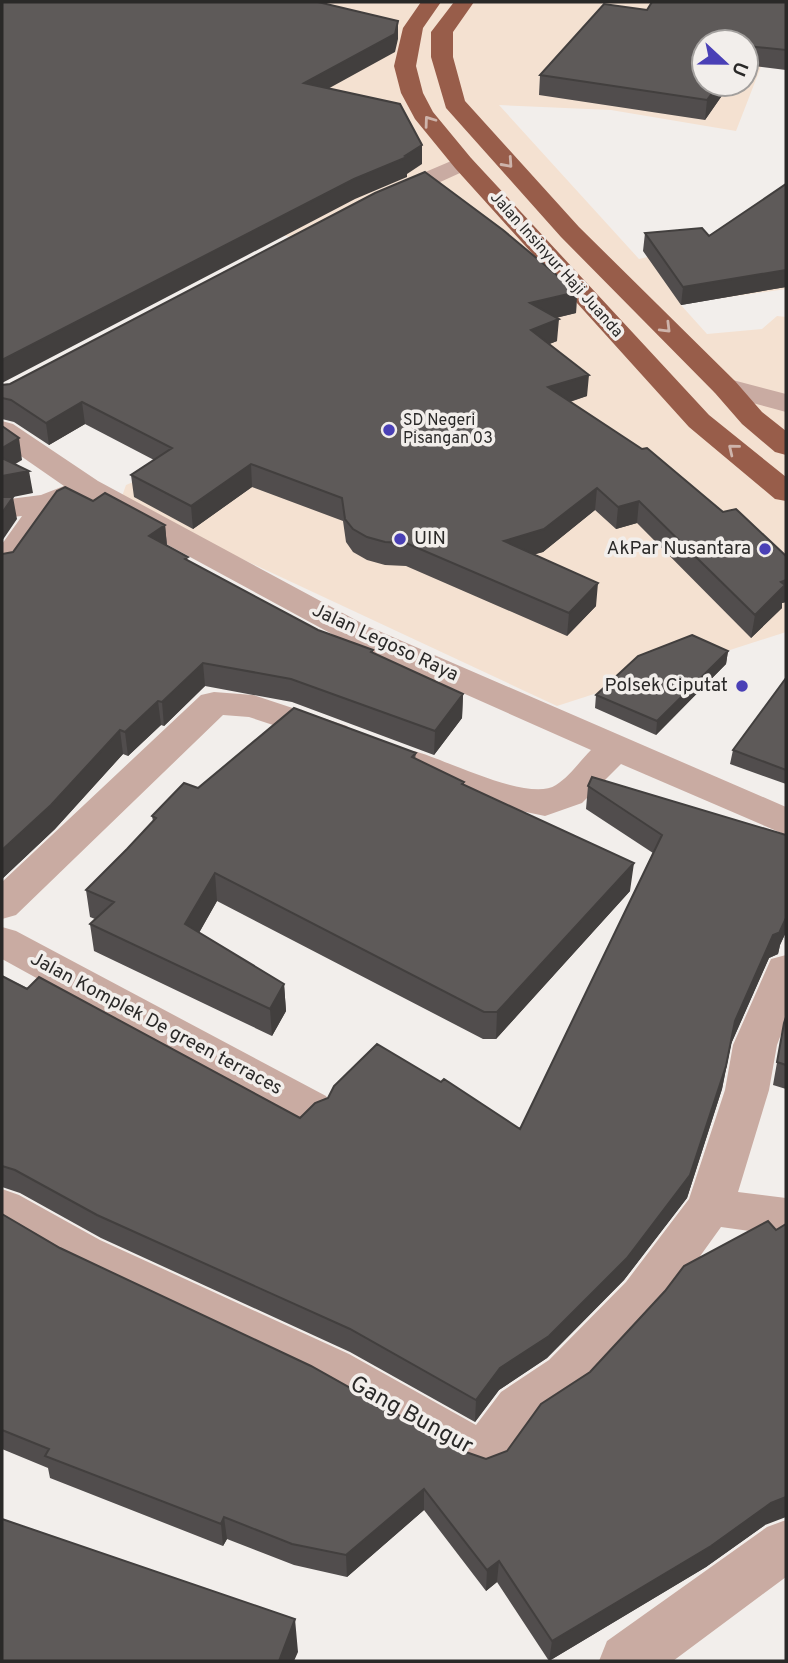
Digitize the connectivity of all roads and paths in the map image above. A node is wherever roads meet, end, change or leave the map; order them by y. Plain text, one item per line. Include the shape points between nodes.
1 (430, 2) edge
2 (464, 2) edge
3 (463, 163) junction
4 (365, 206) edge
5 (725, 387) junction
6 (786, 403) edge
7 (2, 430) edge
8 (786, 446) edge
9 (87, 488) junction
10 (786, 492) edge
11 (47, 504) junction
12 (2, 509) edge
13 (2, 566) edge
14 (616, 747) junction
15 (786, 822) edge
16 (2, 905) edge
17 (2, 941) edge
18 (786, 971) edge
19 (310, 1108) edge
20 (710, 1207) junction
21 (2, 1208) edge
22 (786, 1217) edge
23 (786, 1545) edge
24 (627, 1661) edge

3 -> 1 highway, Jalan Insinyur Haji Juanda via 423,114 405,66 413,28
2 -> 5 highway, Jalan Insinyur Haji Juanda via 442,32 442,57 454,103 570,232
3 - 4 street
10 -> 3 highway, Jalan Insinyur Haji Juanda via 699,421
5 - 6 street
5 - 8 highway, Jalan Insinyur Haji Juanda via 752,418
7 - 9 street, Jalan Legoso Raya
9 - 11 street
9 - 14 street, Jalan Legoso Raya via 353,632
11 - 12 street
11 - 13 street
14 - 15 street, Jalan Legoso Raya
14 - 16 street via 569,794 545,804 500,795 278,713 214,703
17 - 19 street, Jalan Komplek De green terraces
18 - 20 street, Gang Bungur via 755,1045 747,1090
20 - 21 street, Gang Bungur via 643,1297 568,1376 519,1408 493,1446 481,1454 331,1370 83,1254
20 - 22 street
23 - 24 street

